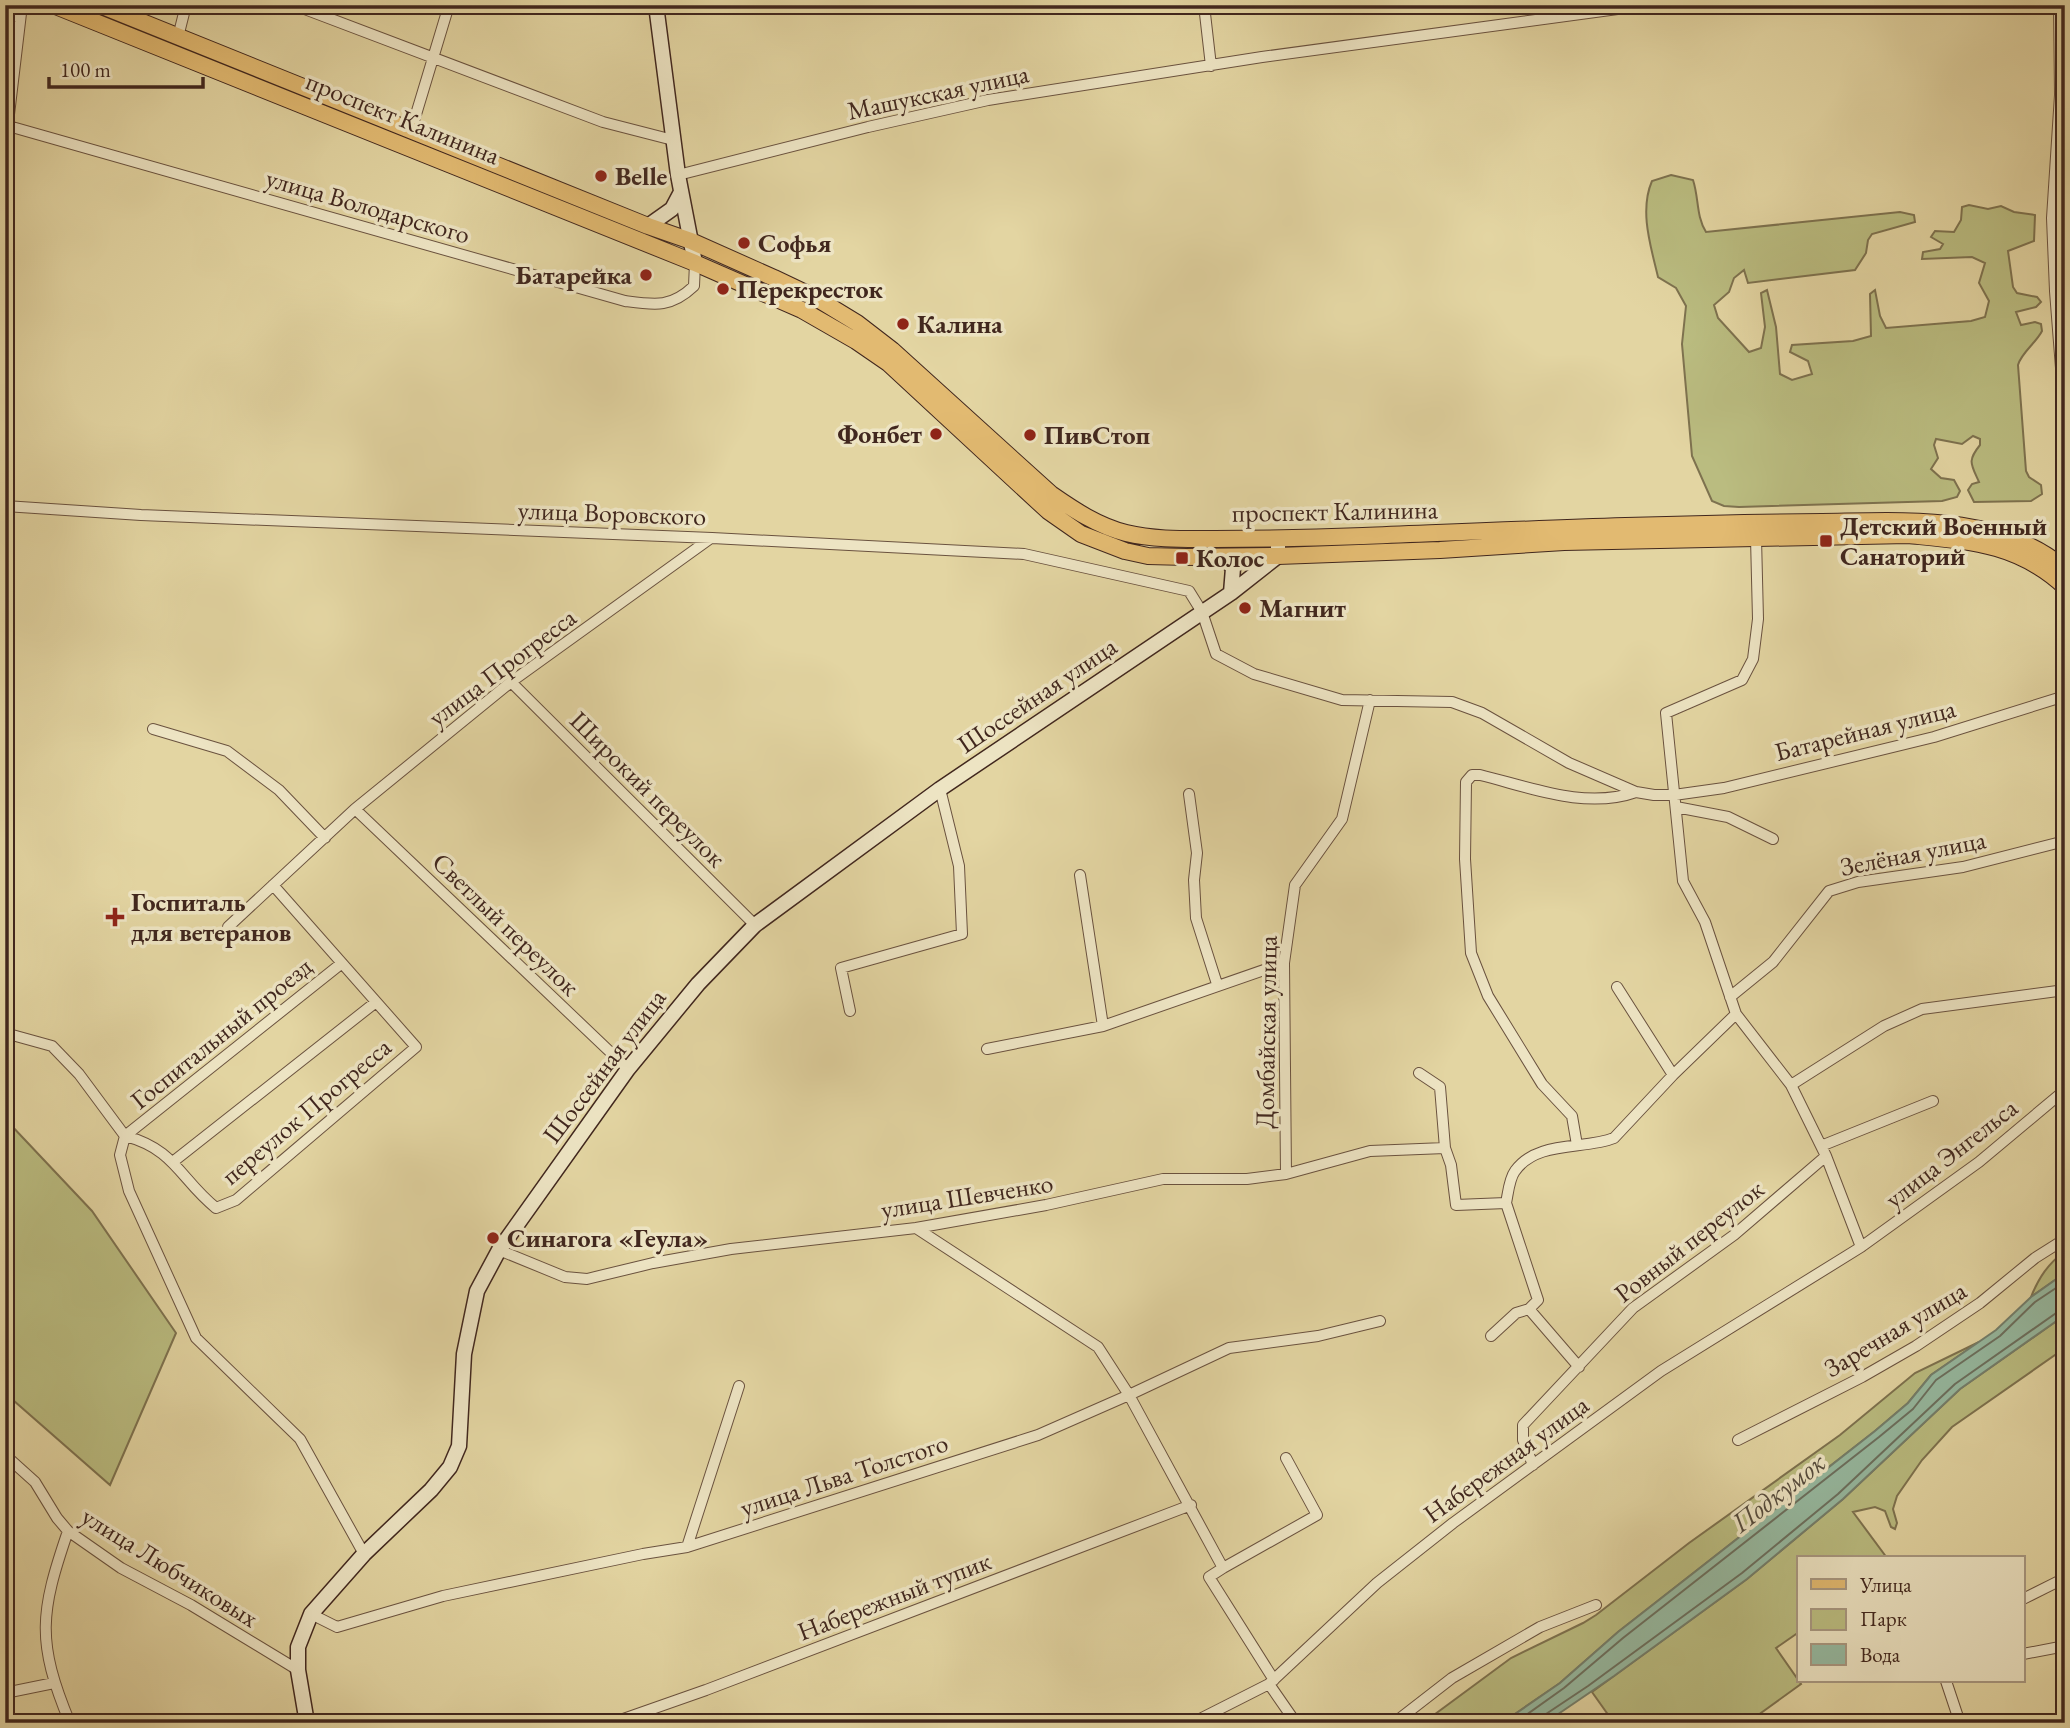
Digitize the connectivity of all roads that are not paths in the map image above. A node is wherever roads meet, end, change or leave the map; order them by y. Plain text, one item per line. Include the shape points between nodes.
1 (22, 5) edge
2 (53, 5) edge
3 (100, 5) edge
4 (186, 5) edge
5 (294, 5) edge
6 (450, 5) edge
7 (656, 5) edge
8 (1204, 5) edge
9 (1647, 5) edge
10 (2059, 5) edge
11 (1576, 10) edge
12 (5, 13) edge
13 (20, 18) junction
14 (178, 37) junction
15 (434, 58) junction
16 (1211, 65) junction
17 (2062, 107) edge
18 (7, 125) edge
19 (411, 131) junction
20 (673, 140) junction
21 (5, 148) edge
22 (678, 175) junction
23 (681, 192) junction
24 (648, 226) junction
25 (691, 241) junction
26 (695, 263) junction
27 (2065, 418) edge
28 (5, 506) edge
29 (712, 538) junction
30 (1756, 538) junction
31 (1278, 539) junction
32 (1278, 556) junction
33 (1212, 557) junction
34 (2064, 566) edge
35 (2065, 587) edge
36 (1231, 593) junction
37 (1202, 612) junction
38 (511, 682) junction
39 (2065, 696) edge
40 (1370, 700) junction
41 (153, 729) dead end
42 (940, 789) junction
43 (1636, 792) junction
44 (1189, 794) dead end
45 (1674, 795) junction
46 (1675, 807) junction
47 (355, 809) junction
48 (325, 838) junction
49 (1773, 839) dead end
50 (2065, 841) edge
51 (1080, 875) dead end
52 (273, 885) junction
53 (755, 925) junction
54 (228, 927) dead end
55 (342, 963) junction
56 (1284, 963) junction
57 (1217, 984) junction
58 (1617, 987) dead end
59 (2065, 990) edge
60 (1730, 997) junction
61 (376, 1002) junction
62 (850, 1011) dead end
63 (1736, 1014) junction
64 (1103, 1026) junction
65 (5, 1033) edge
66 (987, 1049) dead end
67 (628, 1069) junction
68 (1419, 1073) dead end
69 (1673, 1075) junction
70 (1791, 1086) junction
71 (2065, 1090) edge
72 (1933, 1101) dead end
73 (125, 1136) junction
74 (1577, 1145) junction
75 (1821, 1146) junction
76 (1445, 1149) junction
77 (1826, 1156) junction
78 (174, 1161) junction
79 (1286, 1174) junction
80 (1506, 1203) junction
81 (916, 1228) junction
82 (2065, 1239) edge
83 (1861, 1247) junction
84 (499, 1250) junction
85 (1529, 1308) junction
86 (1380, 1321) dead end
87 (1491, 1336) dead end
88 (1579, 1367) junction
89 (739, 1386) dead end
90 (1129, 1395) junction
91 (1738, 1440) dead end
92 (5, 1455) edge
93 (1286, 1458) dead end
94 (1534, 1465) junction
95 (1191, 1505) junction
96 (68, 1531) junction
97 (687, 1547) junction
98 (363, 1554) junction
99 (1223, 1568) junction
100 (2065, 1578) edge
101 (2024, 1598) edge
102 (1596, 1605) dead end
103 (311, 1614) junction
104 (2065, 1646) edge
105 (2024, 1654) edge
106 (298, 1670) junction
107 (1272, 1682) junction
108 (1946, 1682) edge
109 (54, 1683) junction
110 (5, 1693) edge
111 (70, 1723) edge
112 (307, 1723) edge
113 (612, 1723) edge
114 (1192, 1723) edge
115 (1296, 1723) edge
116 (1394, 1723) edge
117 (1960, 1723) edge

1 - 13 street
2 - 26 main road, проспект Калинина
3 - 14 main road, проспект Калинина
4 - 14 street
5 - 15 street
6 - 15 street
7 - 20 main road
8 - 16 street
9 - 11 street, Машукская улица
10 - 17 street
11 - 16 street, Машукская улица
12 - 13 street
13 - 18 street
14 - 19 main road, проспект Калинина
15 - 19 street
15 - 20 street via 603,122
16 - 22 street, Машукская улица via 988,100
17 - 27 street via 2052,218
18 - 21 street
18 - 26 street, улица Володарского via 625,301 680,300 694,286
19 - 24 main road, проспект Калинина
20 - 22 main road
22 - 23 main road
23 - 24 main road via 672,209
23 - 25 main road
24 - 25 main road, проспект Калинина
25 - 26 main road
25 - 31 main road, проспект Калинина via 816,298 857,323 1078,513 1124,533 1151,538
26 - 33 main road, проспект Калинина via 802,310 888,363 1048,511 1081,534 1125,551
28 - 29 street, улица Воровского
29 - 37 street, улица Воровского via 1024,554 1189,591
29 - 38 street, улица Прогресса
30 - 32 main road, проспект Калинина
30 - 35 main road, проспект Калинина via 1908,535 1961,540 2015,553
30 - 45 street via 1758,619 1753,659 1742,680 1667,713
31 - 32 main road
31 - 34 main road, проспект Калинина via 1657,524 1913,521 2015,539
32 - 33 main road, проспект Калинина
32 - 36 main road, Шоссейная улица
33 - 36 main road, проспект Калинина via 1233,568
36 - 37 main road, Шоссейная улица
37 - 40 street via 1216,654 1254,674 1342,700
37 - 42 main road, Шоссейная улица
38 - 47 street, улица Прогресса
38 - 53 street, Широкий переулок
39 - 45 street, Батарейная улица via 1934,737 1724,788
40 - 43 street via 1452,702
40 - 56 street, Домбайская улица via 1342,819 1295,886
41 - 48 street via 227,751 279,790
42 - 53 main road, Шоссейная улица
42 - 62 street via 959,866 962,934 841,968
43 - 45 street
43 - 74 street via 1618,799 1587,800 1480,775 1472,775 1466,782 1471,953 1489,996 1542,1084 1572,1116
44 - 57 street via 1197,853 1196,918
45 - 46 street
46 - 49 street via 1728,817
46 - 60 street via 1683,881 1705,922
47 - 48 street, улица Прогресса
47 - 67 street, Светлый переулок
48 - 52 street, улица Прогресса
50 - 60 street, Зелёная улица via 1963,867 1858,882 1829,891 1773,962
51 - 64 street
52 - 54 street, улица Прогресса
52 - 55 street, переулок Прогресса
53 - 67 main road, Шоссейная улица via 698,984
55 - 61 street, переулок Прогресса
55 - 73 street, Госпитальный проезд
56 - 57 street
56 - 79 street, Домбайская улица
57 - 64 street
58 - 69 street
59 - 70 street via 1922,1009 1884,1026
60 - 63 street
61 - 78 street
61 - 78 street, переулок Прогресса via 416,1047 236,1200 216,1208
63 - 69 street
63 - 70 street
64 - 66 street
65 - 73 street via 52,1046 79,1073
67 - 84 main road, Шоссейная улица
68 - 76 street via 1440,1087
69 - 74 street via 1614,1138
70 - 75 street
71 - 83 street, улица Энгельса via 1979,1162
72 - 75 street
73 - 78 street via 146,1141
73 - 98 street via 120,1155 128,1191 196,1338 300,1439
74 - 80 street via 1559,1146 1528,1159 1513,1172
75 - 77 street
76 - 79 street, улица Шевченко via 1370,1151
76 - 80 street via 1456,1205
77 - 83 street
77 - 88 street, Ровный переулок via 1734,1235 1633,1308
79 - 81 street, улица Шевченко via 1163,1179
80 - 85 street via 1538,1300
81 - 84 street, улица Шевченко via 731,1248 587,1279 565,1277
81 - 90 street via 1098,1347
82 - 91 street, Заречная улица via 1916,1346
83 - 94 street, Набережная улица via 1661,1371
84 - 98 main road, Шоссейная улица via 477,1291 470,1318 458,1446 450,1467
85 - 87 street via 1516,1313
85 - 88 street
86 - 90 street, улица Льва Толстого via 1318,1336 1228,1348
88 - 94 street, Ровный переулок via 1523,1425 1523,1440
89 - 97 street
90 - 95 street
90 - 97 street, улица Льва Толстого via 1038,1435
92 - 96 street, улица Любчиковых via 35,1482
93 - 99 street via 1317,1515
94 - 107 street, Набережная улица via 1377,1583
95 - 99 street
95 - 113 street, Набережный тупик
96 - 106 street, улица Любчиковых via 121,1568
96 - 109 street via 45,1615
97 - 103 street, улица Льва Толстого via 443,1596 337,1627
98 - 103 main road, Шоссейная улица
99 - 107 street via 1209,1577
100 - 101 street
102 - 116 street via 1540,1627 1451,1678
103 - 106 main road, Шоссейная улица via 298,1647
104 - 105 street
106 - 112 main road, Шоссейная улица
107 - 114 street, Набережная улица
107 - 115 street
108 - 117 street
109 - 110 street
109 - 111 street

